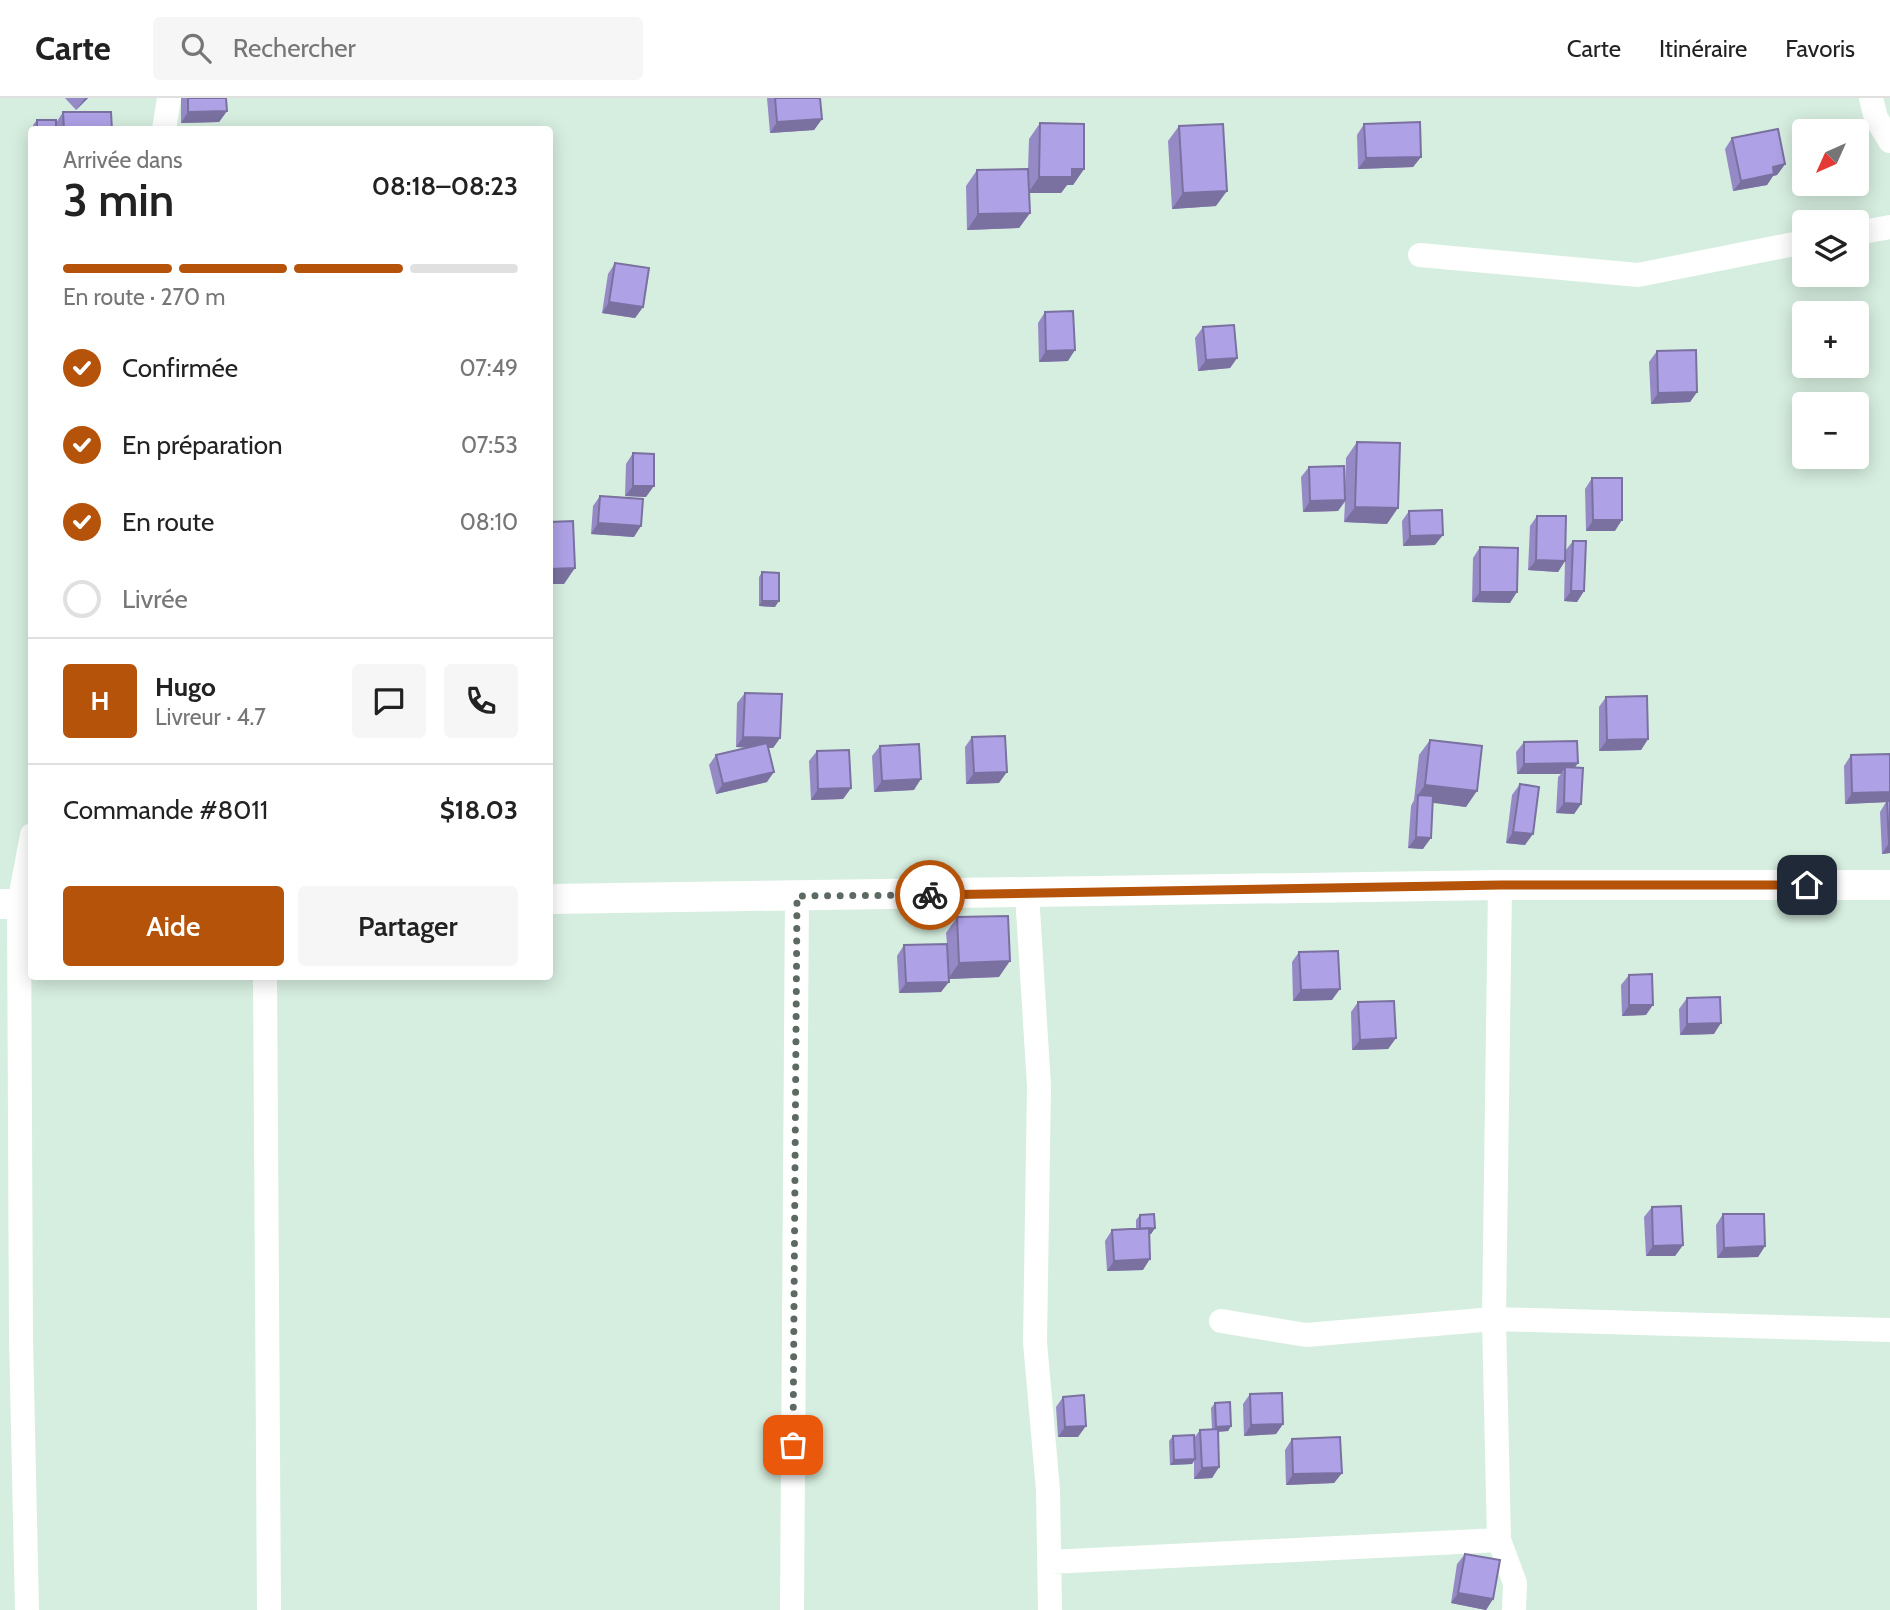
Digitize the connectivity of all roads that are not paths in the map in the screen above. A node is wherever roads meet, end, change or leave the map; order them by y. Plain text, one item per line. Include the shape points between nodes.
1 (169, 98) edge
2 (1871, 98) edge
3 (165, 126) edge
4 (1890, 141) edge
5 (1890, 228) edge
6 (1869, 231) edge
7 (1792, 244) edge
8 (1420, 255) dead end
9 (28, 853) edge
10 (1500, 885) junction
11 (1890, 885) edge
12 (1027, 894) junction
13 (797, 896) junction
14 (553, 899) edge
15 (17, 904) edge
16 (265, 980) edge
17 (1494, 1319) junction
18 (1221, 1321) dead end
19 (1890, 1330) edge
20 (1499, 1540) junction
21 (1049, 1562) junction
22 (27, 1610) edge
23 (270, 1610) edge
24 (792, 1610) edge
25 (1050, 1610) edge
26 (1514, 1610) edge

1 - 3 street
2 - 4 street via 1876,118
5 - 6 street
7 - 8 street via 1638,275
9 - 15 street
10 - 11 street
10 - 12 street
10 - 17 street
12 - 13 street
12 - 21 street via 1039,1086 1035,1342 1048,1490
13 - 14 street
13 - 24 street
15 - 22 street
16 - 23 street
17 - 18 street via 1306,1335
17 - 19 street
17 - 20 street
20 - 21 street
20 - 26 street via 1515,1583
21 - 25 street

